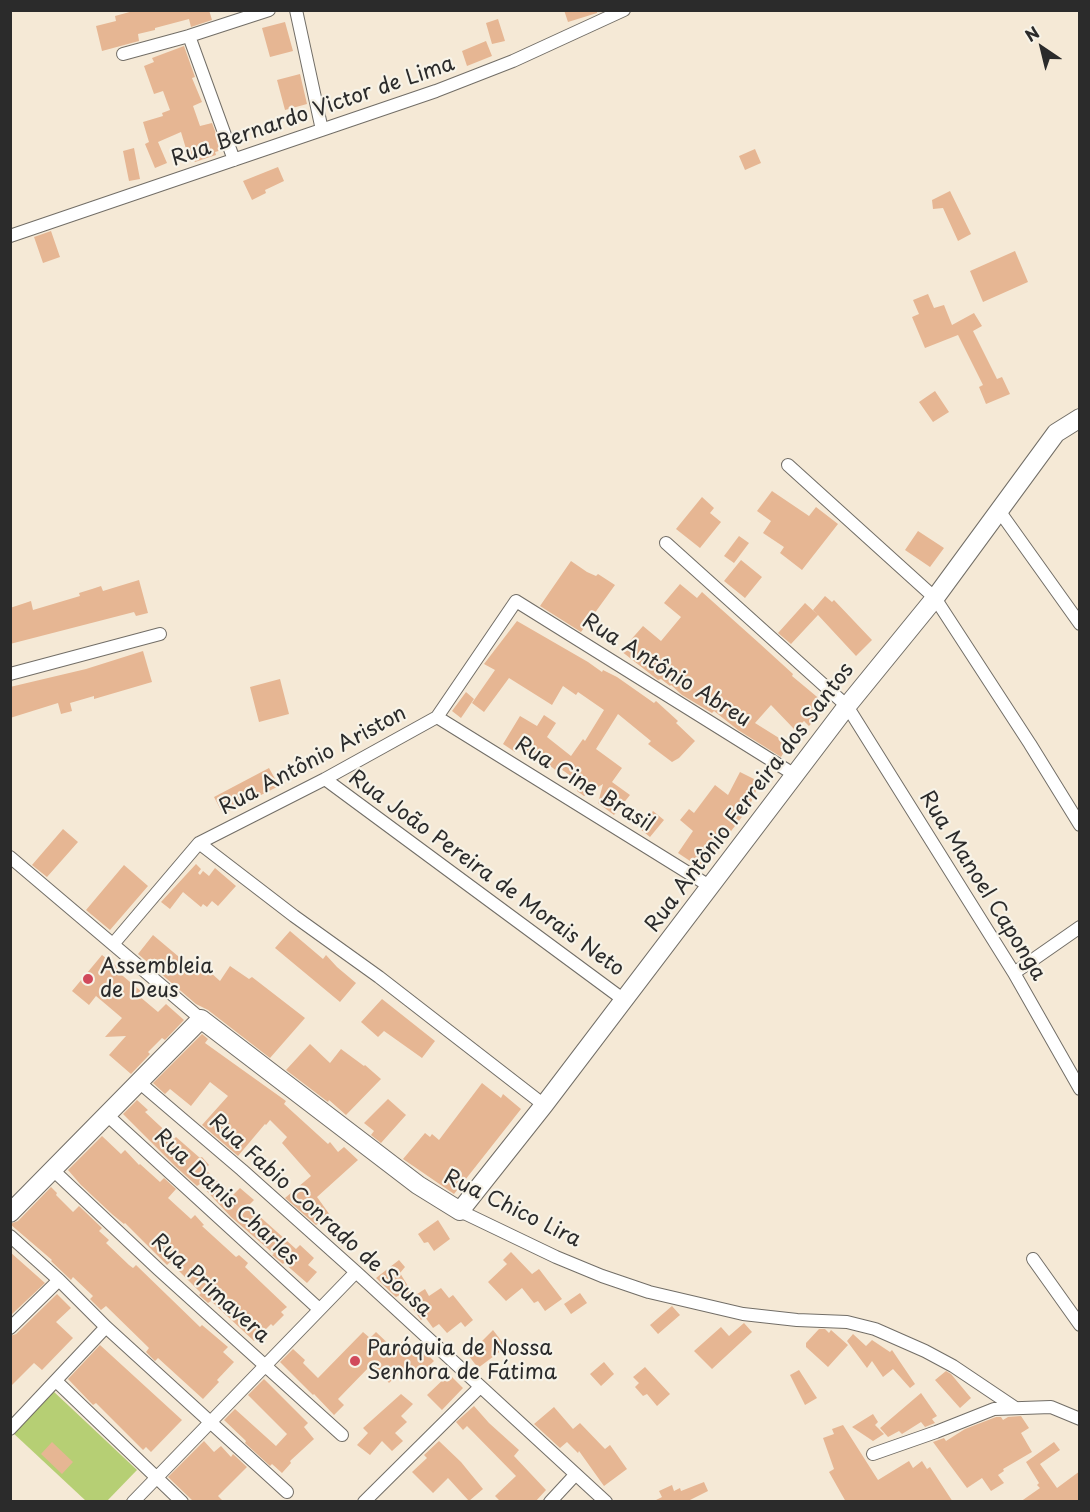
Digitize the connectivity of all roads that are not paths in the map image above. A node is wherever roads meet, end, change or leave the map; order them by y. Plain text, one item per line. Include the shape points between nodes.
1 (269, 10) edge
2 (296, 10) edge
3 (621, 11) edge
4 (189, 36) junction
5 (123, 54) dead end
6 (322, 130) junction
7 (234, 160) junction
8 (10, 236) edge
9 (1080, 418) edge
10 (788, 465) dead end
11 (1000, 512) junction
12 (666, 543) dead end
13 (935, 598) junction
14 (516, 601) joint
15 (1080, 624) edge
16 (160, 634) dead end
17 (10, 674) edge
18 (847, 706) junction
19 (437, 717) junction
20 (795, 775) junction
21 (325, 779) junction
22 (1080, 825) edge
23 (199, 843) junction
24 (10, 857) edge
25 (711, 887) junction
26 (1080, 927) edge
27 (114, 943) junction
28 (1014, 973) junction
29 (624, 1000) junction
30 (201, 1019) junction
31 (140, 1083) junction
32 (1080, 1089) edge
33 (544, 1105) junction
34 (107, 1115) junction
35 (54, 1171) junction
36 (459, 1211) junction
37 (10, 1214) edge
38 (10, 1236) edge
39 (1033, 1259) dead end
40 (356, 1272) junction
41 (58, 1280) junction
42 (319, 1309) junction
43 (1080, 1325) edge
44 (106, 1327) junction
45 (10, 1328) edge
46 (265, 1365) junction
47 (56, 1381) junction
48 (480, 1387) junction
49 (1014, 1407) junction
50 (1080, 1419) edge
51 (210, 1422) junction
52 (10, 1429) edge
53 (342, 1435) dead end
54 (873, 1454) dead end
55 (575, 1475) junction
56 (156, 1478) junction
57 (286, 1492) dead end
58 (133, 1502) edge
59 (182, 1502) edge
60 (364, 1502) edge
61 (550, 1502) edge
62 (606, 1502) edge

1 - 4 street
2 - 6 street
3 - 6 street, Rua Bernardo Victor de Lima via 513,61
4 - 5 street
4 - 7 street
6 - 7 street, Rua Bernardo Victor de Lima
7 - 8 street, Rua Bernardo Victor de Lima
9 - 11 street, Rua Antônio Ferreira dos Santos via 1056,433
10 - 13 street
11 - 13 street, Rua Antônio Ferreira dos Santos
11 - 15 street
12 - 18 street, Rua Manoel Caponga
13 - 18 street, Rua Antônio Ferreira dos Santos
13 - 22 street
14 - 19 street, Rua Antônio Ariston
14 - 20 street, Rua Antônio Abreu
16 - 17 street
18 - 20 street, Rua Antônio Ferreira dos Santos
18 - 28 street, Rua Manoel Caponga
19 - 21 street, Rua Antônio Ariston
19 - 25 street, Rua Cine Brasil
20 - 25 street, Rua Antônio Ferreira dos Santos
21 - 23 street, Rua Antônio Ariston
21 - 29 street, Rua João Pereira de Morais Neto
23 - 27 street, Rua Antônio Ariston
23 - 33 street
24 - 27 street, Rua Chico Lira
25 - 29 street, Rua Antônio Ferreira dos Santos
26 - 28 street
27 - 30 street, Rua Chico Lira
28 - 32 street, Rua Manoel Caponga
29 - 33 street, Rua Antônio Ferreira dos Santos
30 - 31 street
30 - 36 street, Rua Chico Lira via 417,1185
31 - 34 street
31 - 40 street, Rua Fabio Conrado de Sousa
33 - 36 street, Rua Antônio Ferreira dos Santos
34 - 35 street
34 - 42 street, Rua Danis Charles
35 - 37 street
35 - 46 street, Rua Primavera
36 - 49 street, Rua Chico Lira via 556,1257 650,1292 743,1314 847,1322 875,1329 934,1356
38 - 41 street
39 - 43 street
40 - 42 street
40 - 48 street, Rua Fabio Conrado de Sousa
41 - 44 street
41 - 45 street
42 - 46 street
44 - 47 street
44 - 51 street
46 - 51 street
46 - 53 street, Rua Primavera
47 - 52 street
47 - 56 street
48 - 55 street, Rua Fabio Conrado de Sousa
48 - 60 street
49 - 50 street via 1051,1407
49 - 54 street via 994,1409
51 - 56 street
51 - 57 street
55 - 61 street
55 - 62 street, Rua Fabio Conrado de Sousa
56 - 58 street
56 - 59 street

